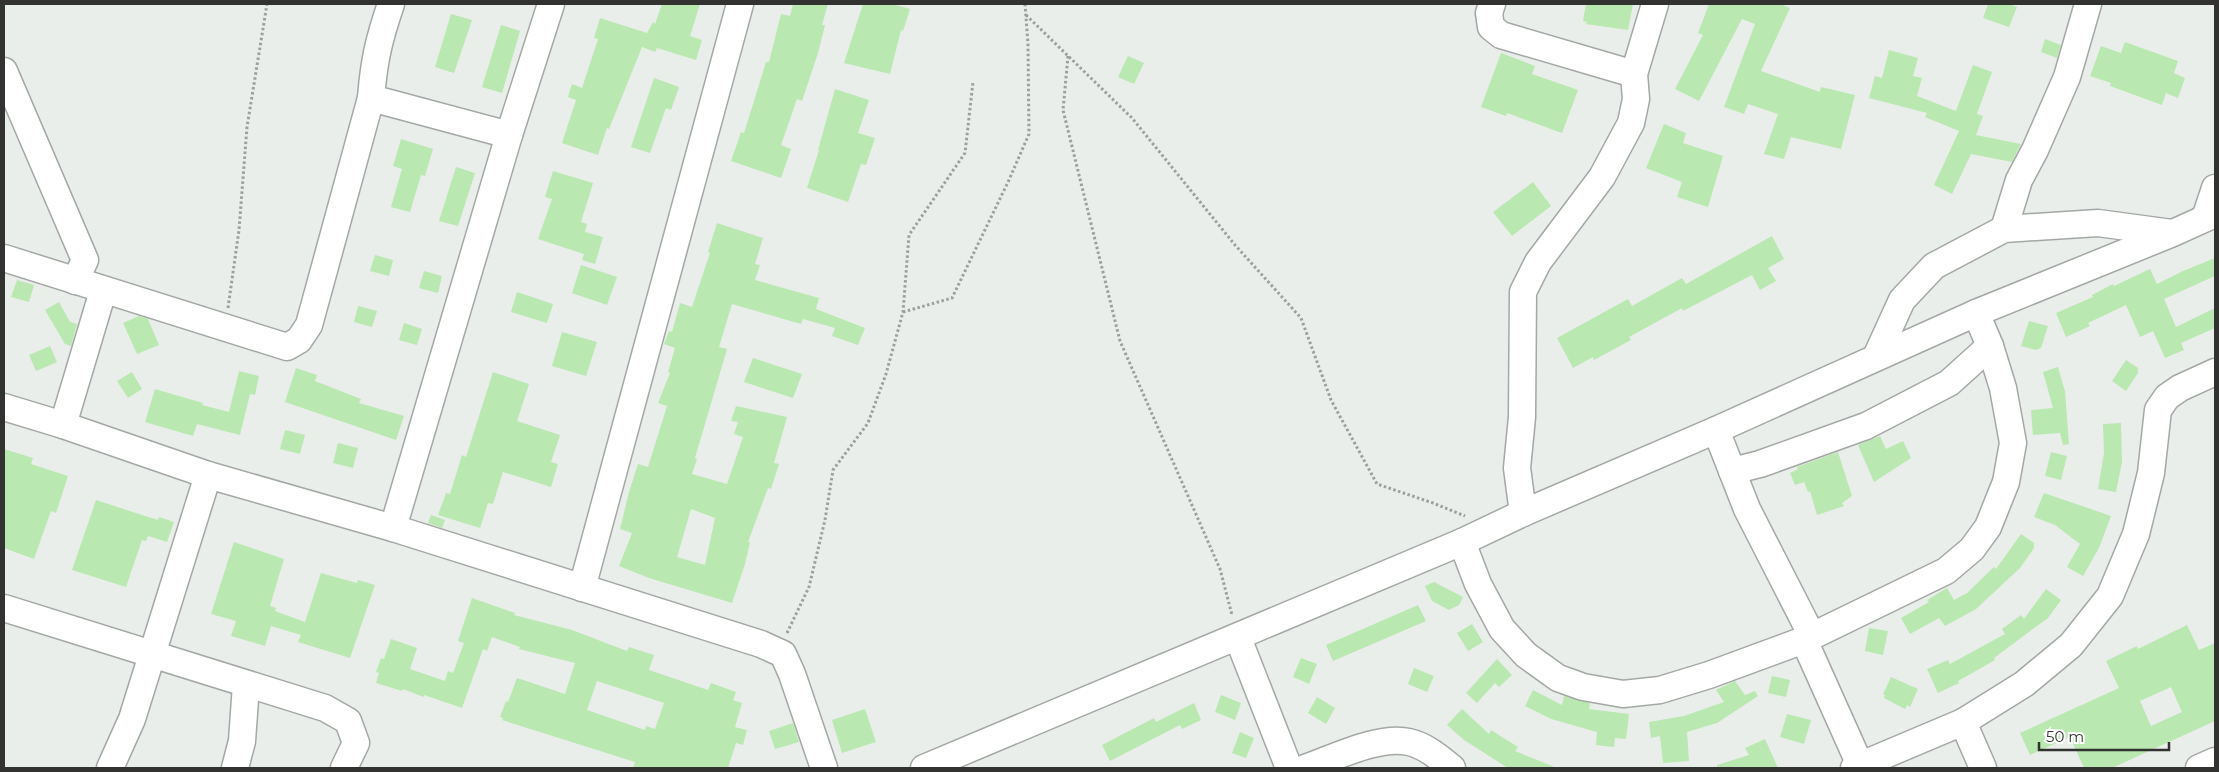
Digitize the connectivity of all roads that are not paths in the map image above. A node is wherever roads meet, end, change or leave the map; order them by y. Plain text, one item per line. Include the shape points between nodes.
1 (391, 4) edge
2 (552, 4) edge
3 (740, 4) edge
4 (1655, 4) edge
5 (2088, 4) edge
6 (1486, 5) edge
7 (4, 71) edge
8 (1634, 74) junction
9 (372, 98) junction
10 (509, 136) junction
11 (2215, 188) edge
12 (2210, 216) edge
13 (2004, 229) junction
14 (2173, 233) junction
15 (4, 258) edge
16 (74, 282) junction
17 (104, 291) junction
18 (1976, 313) junction
19 (1990, 346) junction
20 (1876, 357) junction
21 (2215, 372) edge
22 (4, 407) edge
23 (63, 425) junction
24 (1716, 430) junction
25 (1732, 471) junction
26 (208, 475) junction
27 (1524, 513) junction
28 (393, 528) junction
29 (1462, 542) junction
30 (582, 588) junction
31 (4, 608) edge
32 (1238, 638) junction
33 (1808, 638) junction
34 (152, 653) junction
35 (246, 685) junction
36 (1963, 722) junction
37 (2215, 761) edge
38 (1857, 767) edge
39 (110, 768) edge
40 (235, 768) edge
41 (344, 768) edge
42 (824, 768) edge
43 (924, 768) edge
44 (1289, 768) edge
45 (1305, 768) edge
46 (1452, 768) edge
47 (1983, 768) edge
48 (2199, 768) edge

1 - 9 street via 378,41
2 - 10 street
3 - 30 street
4 - 8 street
5 - 13 street via 2067,77 2019,180
6 - 8 street via 1491,28 1501,35
7 - 16 street via 86,260
8 - 27 street via 1636,99 1631,123 1602,177 1538,262 1523,292 1522,417 1516,468
9 - 10 street
9 - 17 street via 309,325 300,340 287,347
10 - 28 street
11 - 12 street
12 - 14 street
13 - 14 street via 2098,223
13 - 20 street via 1934,266 1902,300
14 - 18 street
15 - 16 street
16 - 17 street
17 - 23 street
18 - 19 street
18 - 20 street
19 - 25 street via 1949,383 1866,426
19 - 33 street via 2003,388 2013,443 2006,482 1988,527 1972,549 1946,571
20 - 24 street
21 - 36 street via 2180,388 2167,397 2158,410 2151,473 2136,534 2110,596 2071,645 2024,684
22 - 23 street
23 - 26 street
24 - 25 street
24 - 27 street
25 - 33 street
26 - 28 street
26 - 34 street
27 - 29 street
28 - 30 street
29 - 32 street
29 - 33 street via 1478,584 1502,628 1526,655 1558,678 1583,687 1623,694 1660,690
30 - 42 street via 761,644 783,654
31 - 34 street
32 - 43 street
32 - 44 street
33 - 38 street
34 - 35 street
34 - 39 street via 132,719
35 - 40 street via 242,741
35 - 41 street via 325,708 348,720 356,743
36 - 38 street
36 - 47 street
37 - 48 street
45 - 46 street via 1375,743 1409,742 1434,753

